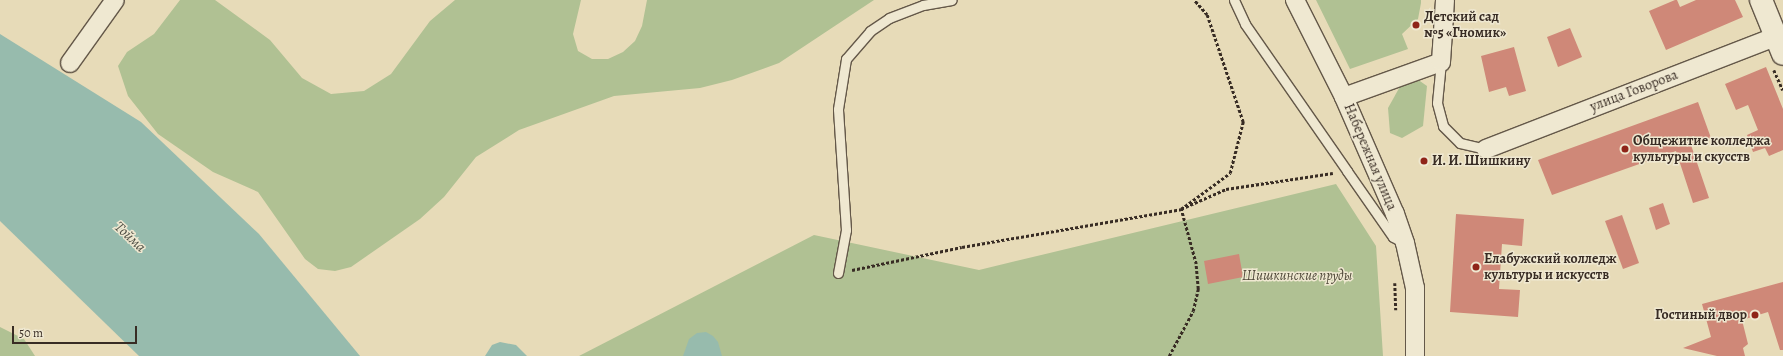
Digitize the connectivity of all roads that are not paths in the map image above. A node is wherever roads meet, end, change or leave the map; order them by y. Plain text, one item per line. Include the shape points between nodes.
1 (115, 0) edge
2 (952, 0) edge
3 (1234, 0) edge
4 (1295, 0) edge
5 (1445, 0) edge
6 (1761, 0) edge
7 (1780, 41) edge
8 (1441, 62) junction
9 (70, 63) dead end
10 (1344, 97) junction
11 (1486, 149) joint
12 (1405, 243) junction
13 (838, 273) road end
14 (1415, 356) edge

1 - 9 street
2 - 13 lane via 923,5 889,18 870,31 846,59 838,108 846,230
3 - 12 lane via 1245,24 1393,237
4 - 10 street
5 - 8 street
6 - 7 street
7 - 11 street, улица Говорова
8 - 10 street, Набережная улица
8 - 11 lane via 1437,103 1443,126 1460,143
10 - 12 street, Набережная улица
12 - 14 street, Набережная улица via 1415,288

